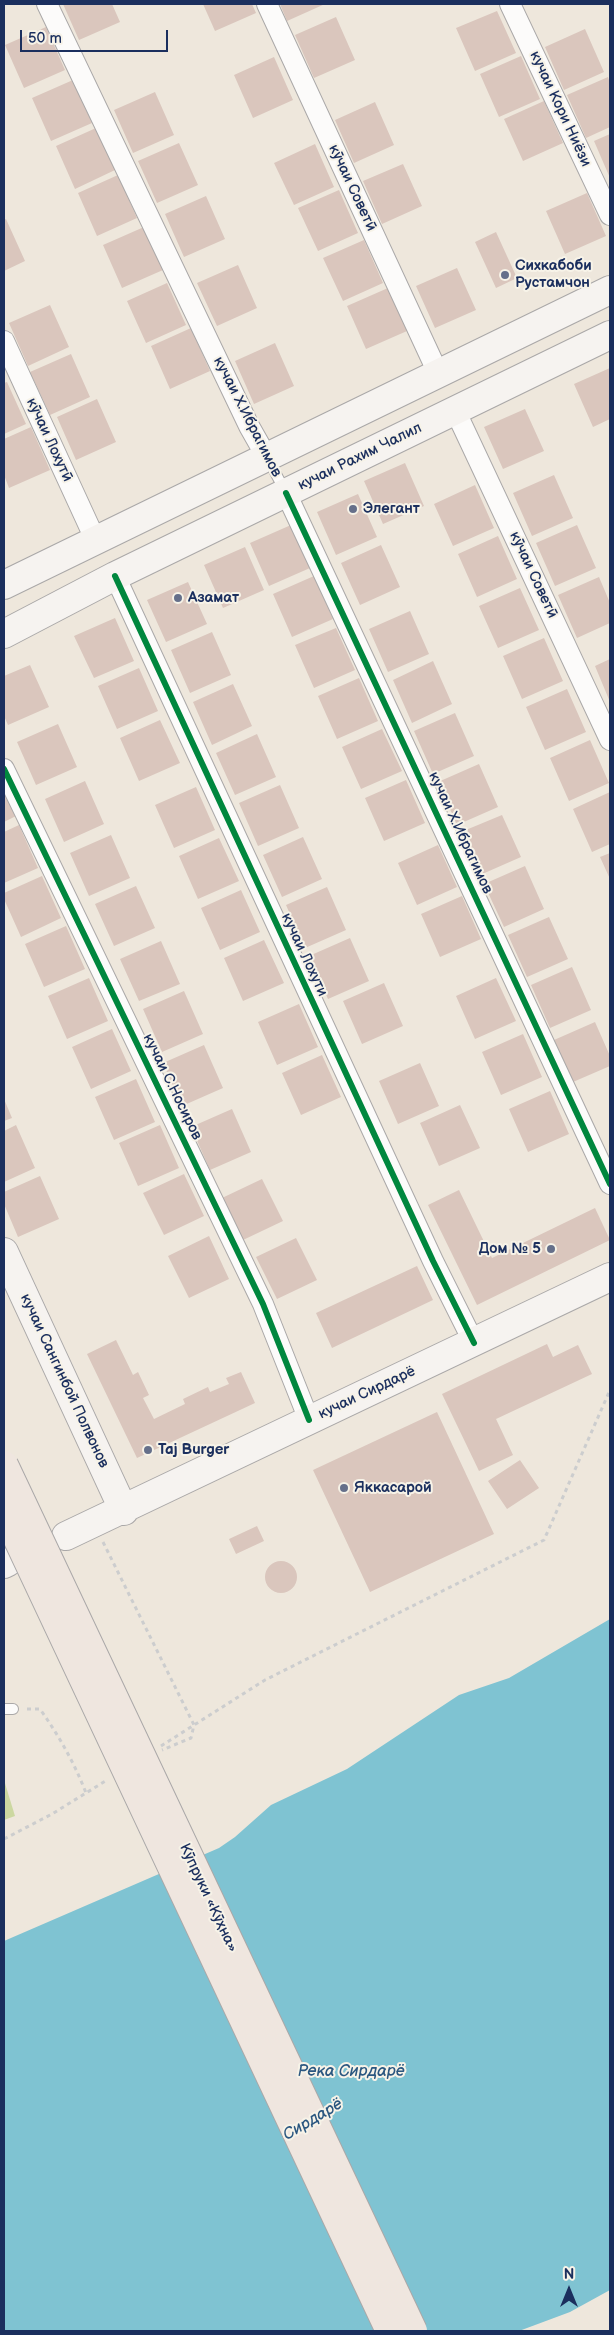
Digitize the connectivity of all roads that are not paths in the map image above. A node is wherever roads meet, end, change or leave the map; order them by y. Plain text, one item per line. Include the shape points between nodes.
1 (47, 4) edge
2 (267, 4) edge
3 (510, 4) edge
4 (610, 215) edge
5 (610, 290) edge
6 (610, 335) edge
7 (4, 341) edge
8 (438, 373) junction
9 (455, 410) junction
10 (266, 456) junction
11 (286, 493) junction
12 (95, 539) junction
13 (115, 576) junction
14 (4, 586) edge
15 (4, 634) edge
16 (610, 740) edge
17 (4, 769) edge
18 (610, 1184) edge
19 (4, 1252) edge
20 (610, 1278) edge
21 (474, 1343) junction
22 (309, 1420) junction
23 (4, 1465) edge
24 (4, 1510) edge
25 (124, 1510) junction
26 (66, 1536) dead end
27 (390, 2331) edge
28 (413, 2331) edge

1 - 10 street, кучаи Х.Ибрагимов
2 - 8 street, кӯчаи Советӣ
3 - 4 street, кучаи Кори Ниёзи
5 - 8 main road
6 - 9 main road, кучаи Рахим Чалил
7 - 12 street, кӯчаи Лохутӣ
8 - 10 main road
9 - 11 main road, кучаи Рахим Чалил
9 - 16 street, кӯчаи Советӣ
10 - 11 lane, кучаи Х.Ибрагимов
10 - 12 main road
11 - 13 main road, кучаи Рахим Чалил
11 - 18 street, кучаи Х.Ибрагимов
12 - 14 main road
13 - 15 main road, кучаи Рахим Чалил
13 - 21 street, кучаи Лохути
17 - 22 street, кучаи С.Носиров via 263,1304
19 - 25 main road, кучаи Сангинбой Полвонов
20 - 21 main road, кучаи Сирдарё
21 - 22 main road, кучаи Сирдарё
22 - 25 main road, кучаи Сирдарё
23 - 28 main road, Кӯпруки «Кӯҳна», bridge
24 - 27 main road, Кӯпруки «Кӯҳна», bridge
25 - 26 main road, кучаи Сирдарё

